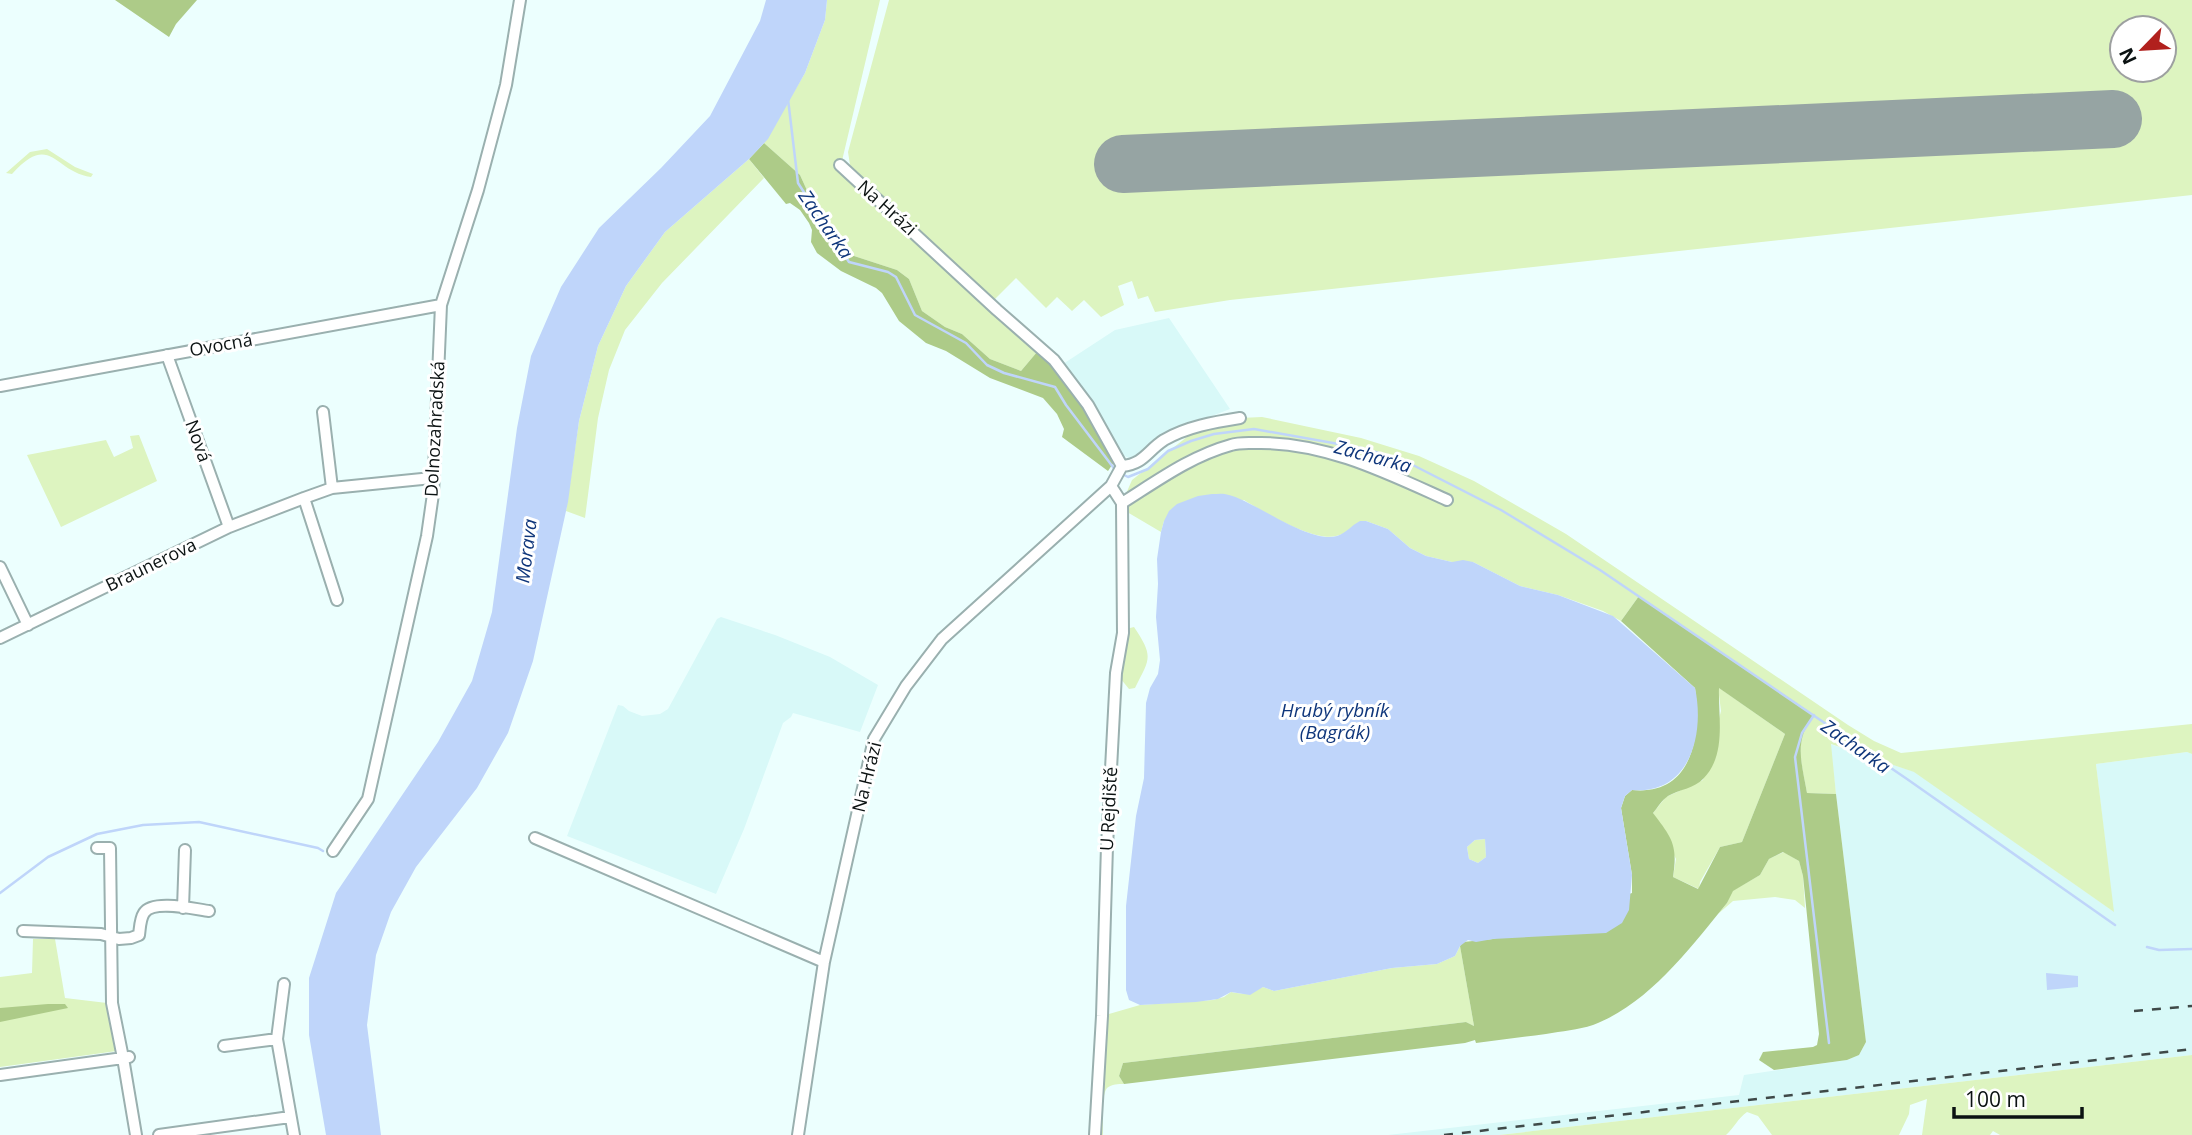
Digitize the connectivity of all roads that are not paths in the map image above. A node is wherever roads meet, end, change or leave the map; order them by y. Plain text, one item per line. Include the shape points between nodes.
1 (520, 0) edge
2 (840, 165) dead end
3 (441, 305) junction
4 (167, 355) junction
5 (0, 386) edge
6 (323, 412) dead end
7 (1240, 418) dead end
8 (1121, 467) junction
9 (432, 478) junction
10 (1113, 483) junction
11 (332, 488) junction
12 (304, 498) junction
13 (1447, 500) dead end
14 (1122, 503) junction
15 (229, 527) junction
16 (0, 567) edge
17 (337, 600) dead end
18 (28, 625) junction
19 (0, 638) edge
20 (535, 838) dead end
21 (123, 845) dead end
22 (97, 848) dead end
23 (110, 848) junction
24 (185, 850) dead end
25 (333, 851) dead end
26 (183, 908) junction
27 (209, 911) dead end
28 (23, 931) dead end
29 (112, 936) junction
30 (824, 962) junction
31 (284, 984) dead end
32 (277, 1039) junction
33 (224, 1046) dead end
34 (126, 1058) junction
35 (0, 1075) edge
36 (290, 1117) junction
37 (136, 1135) edge
38 (159, 1135) edge
39 (294, 1135) edge
40 (798, 1135) edge
41 (1094, 1135) edge

1 - 3 street, Dolnozahradská via 506,85
2 - 8 street, Na Hrázi via 1054,360 1088,405
3 - 4 street, Ovocná
3 - 9 street, Dolnozahradská
4 - 5 street, Ovocná
4 - 15 street, Nová
6 - 11 street
7 - 8 street via 1204,424 1166,439 1138,463
8 - 10 street, Na Hrázi
9 - 11 street, Braunerova
9 - 25 street, Dolnozahradská via 427,536 368,799
10 - 14 street
10 - 30 street, Na Hrázi via 942,639 893,707 874,739
11 - 12 street, Braunerova
12 - 15 street, Braunerova
12 - 17 street
13 - 14 street via 1363,462 1277,443 1234,444 1207,453
14 - 41 street, U Rejdiště via 1123,633 1114,700
15 - 18 street, Braunerova
16 - 18 street
18 - 19 street, Braunerova
20 - 30 street
21 - 23 street
22 - 23 street
23 - 29 street
24 - 26 street
26 - 27 street
26 - 29 street via 153,906 142,917 139,935 131,939
28 - 29 street
29 - 34 street via 112,1003
30 - 40 street, Na Hrázi
31 - 32 street
32 - 33 street
32 - 36 street
34 - 35 street
34 - 37 street
36 - 38 street
36 - 39 street

